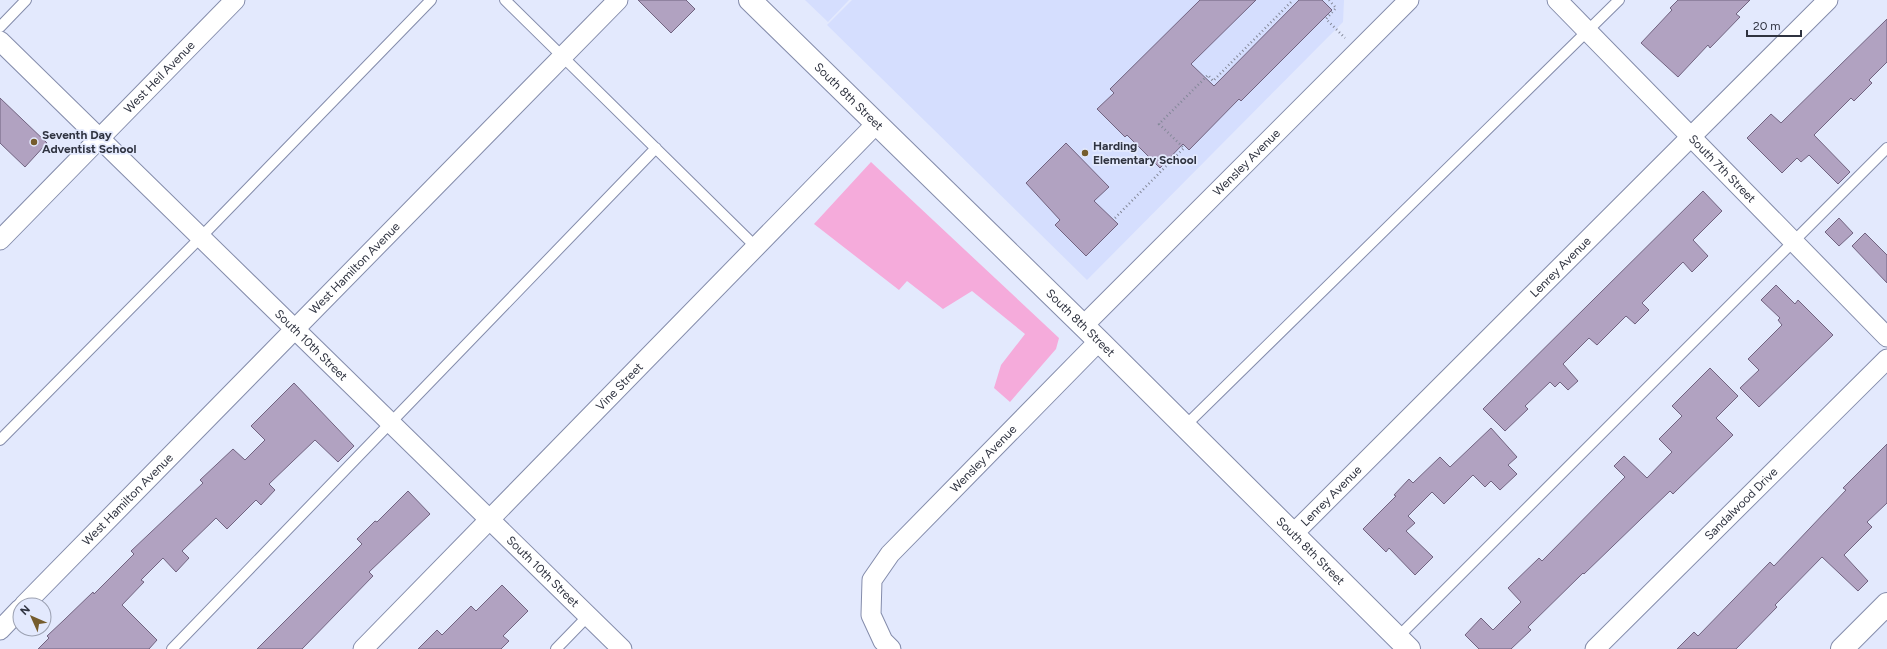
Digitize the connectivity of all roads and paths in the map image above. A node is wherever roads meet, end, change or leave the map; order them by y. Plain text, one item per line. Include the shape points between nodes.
1 (26, 0) edge
2 (235, 0) edge
3 (431, 0) edge
4 (505, 0) edge
5 (618, 0) edge
6 (750, 0) edge
7 (1293, 0) edge
8 (1328, 0) edge
9 (1409, 0) edge
10 (1557, 0) edge
11 (1619, 0) edge
12 (1828, 0) edge
13 (0, 27) edge
14 (1588, 31) junction
15 (0, 41) edge
16 (1358, 51) junction
17 (562, 56) junction
18 (877, 123) junction
19 (1691, 136) junction
20 (99, 138) junction
21 (656, 148) junction
22 (1887, 148) edge
23 (1115, 218) dead end
24 (201, 237) junction
25 (0, 240) edge
26 (1794, 241) junction
27 (756, 247) junction
28 (1084, 325) junction
29 (295, 329) junction
30 (1887, 337) edge
31 (1099, 341) junction
32 (1887, 359) edge
33 (391, 423) junction
34 (1185, 426) junction
35 (0, 440) edge
36 (490, 520) junction
37 (1294, 534) junction
38 (32, 597) edge
39 (1887, 604) edge
40 (588, 616) junction
41 (12, 617) edge
42 (0, 630) edge
43 (1403, 643) edge
44 (172, 649) edge
45 (362, 649) edge
46 (556, 649) edge
47 (622, 649) edge
48 (891, 649) edge
49 (1595, 649) edge
50 (1842, 649) edge

1 - 13 lane
2 - 20 street, West Heil Avenue
3 - 24 lane
4 - 17 lane
5 - 17 street, West Hamilton Avenue
6 - 18 street, South 8th Street
7 - 23 path via 1213,81 1208,75 1159,124 1184,148
8 - 16 path via 1336,8 1326,19
9 - 16 street, Wensley Avenue
10 - 14 street, South 7th Street
11 - 14 lane
12 - 19 street, Lenrey Avenue
14 - 19 street, South 7th Street
14 - 34 lane
15 - 20 street, South 10th Street
16 - 28 street, Wensley Avenue
17 - 21 lane
17 - 29 street, West Hamilton Avenue
18 - 27 street, Vine Street
18 - 28 street, South 8th Street
19 - 26 street, South 7th Street
19 - 37 street, Lenrey Avenue
20 - 24 street, South 10th Street
20 - 25 street, West Heil Avenue
21 - 27 lane
21 - 33 lane
22 - 26 lane
24 - 29 street, South 10th Street
24 - 35 lane
26 - 30 street, South 7th Street
26 - 43 lane
27 - 36 street, Vine Street
28 - 31 street, South 8th Street
29 - 33 street, South 10th Street
29 - 38 street, West Hamilton Avenue
31 - 34 street, South 8th Street
31 - 48 street, Wensley Avenue via 890,554 872,580 872,615 883,641
32 - 49 street, Sandalwood Drive
33 - 36 street, South 10th Street
33 - 44 lane
34 - 37 street, South 8th Street
36 - 40 street, South 10th Street
36 - 45 street, Vine Street
37 - 43 street, South 8th Street
39 - 50 street
40 - 46 lane
40 - 47 street, South 10th Street
41 - 42 street

